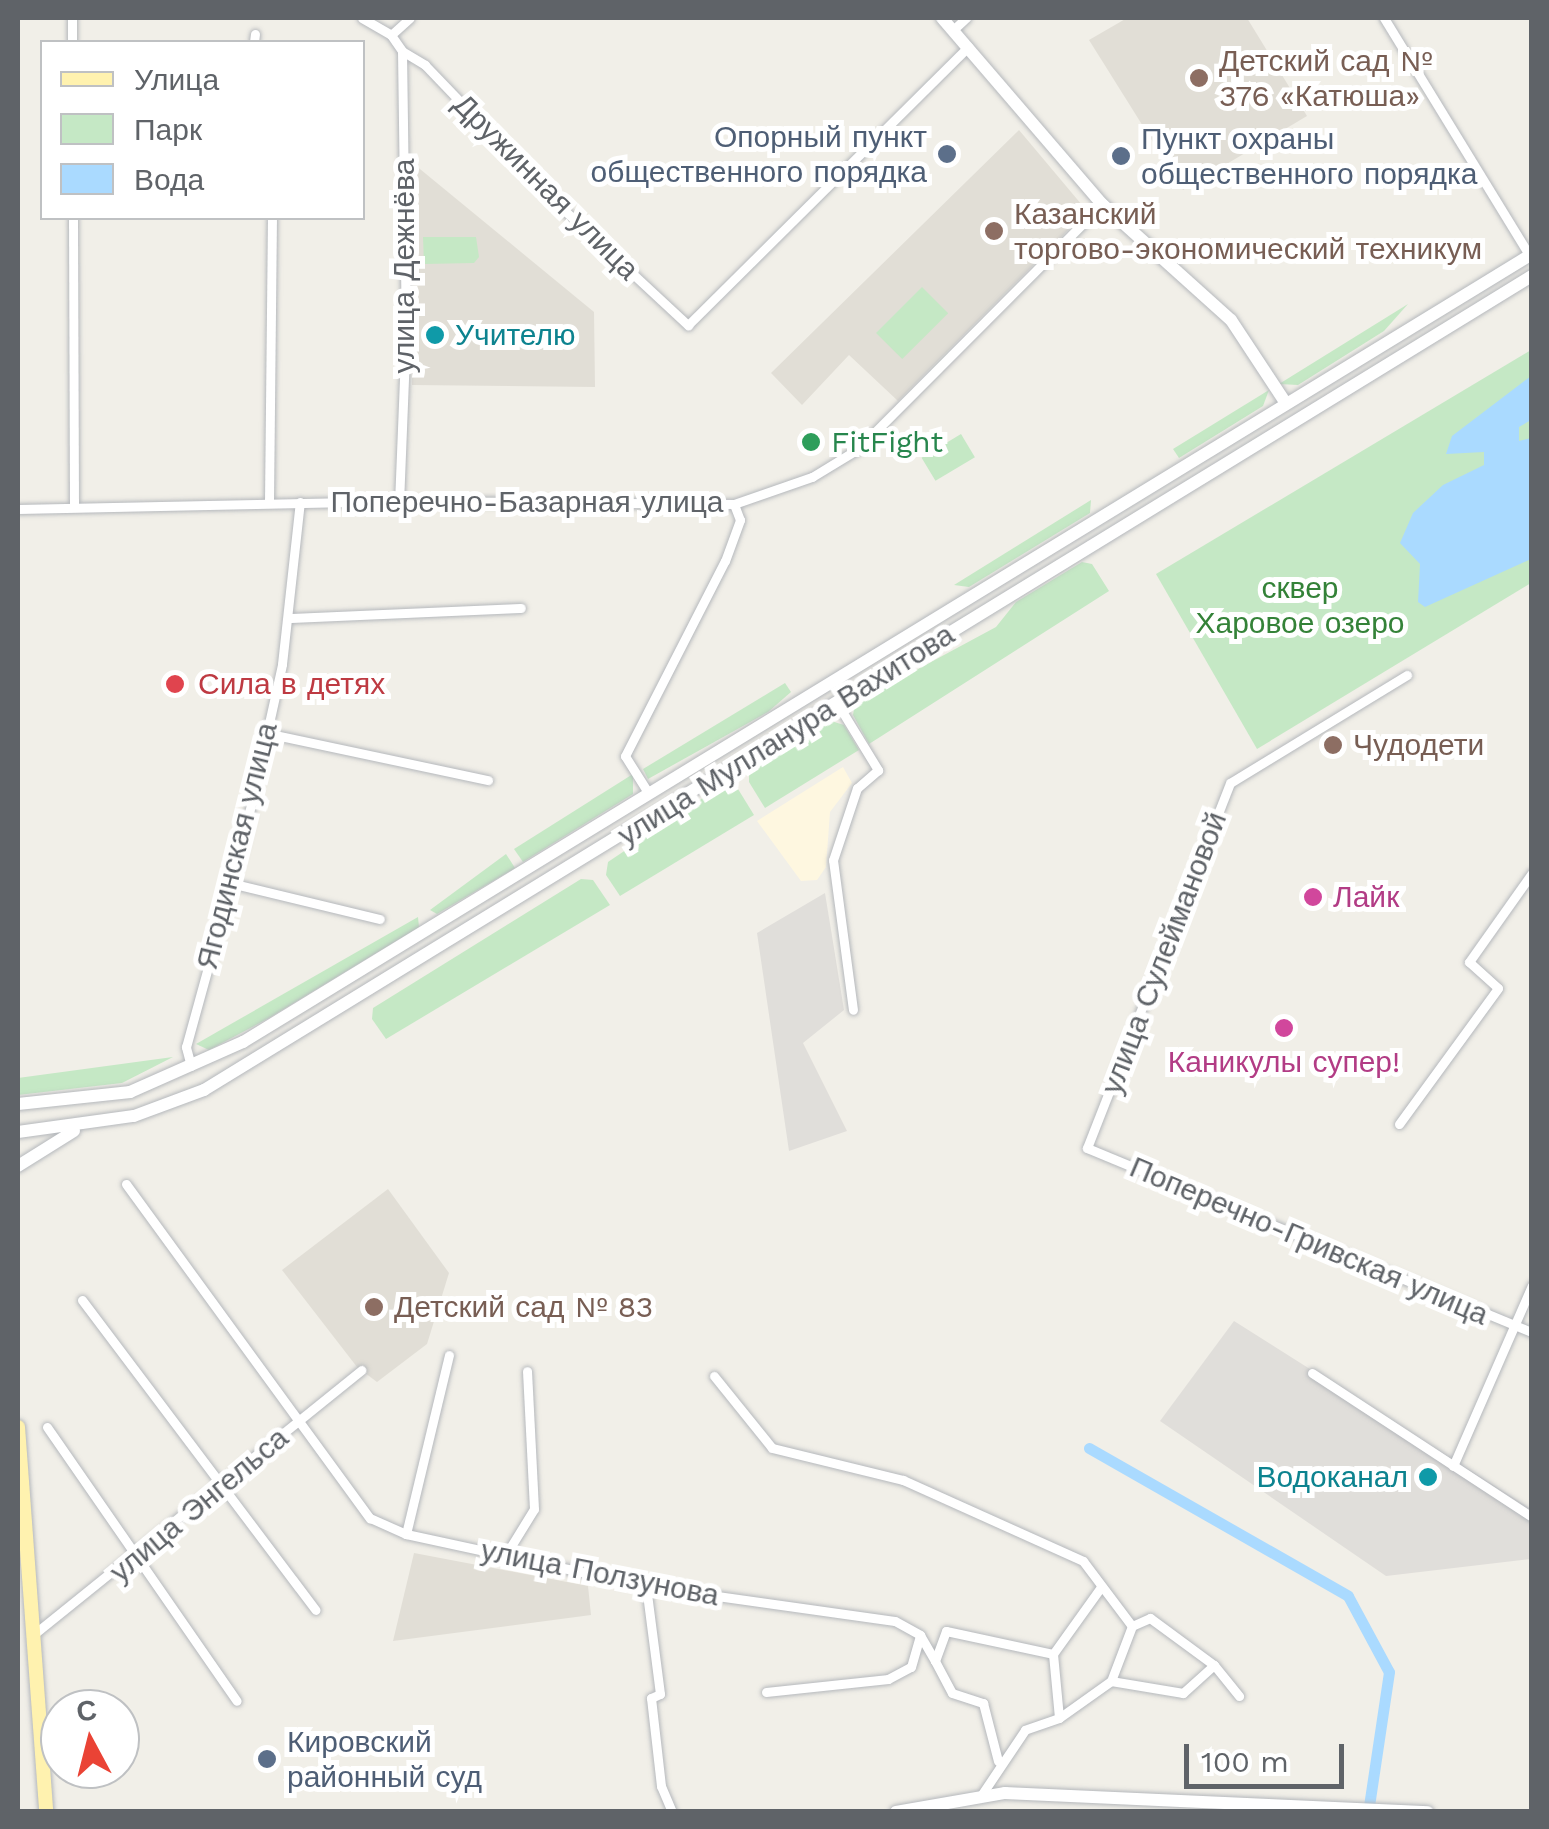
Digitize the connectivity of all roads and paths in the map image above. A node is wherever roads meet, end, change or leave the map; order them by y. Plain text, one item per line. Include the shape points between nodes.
1 (362, 18) edge
2 (410, 18) edge
3 (942, 18) edge
4 (966, 18) edge
5 (1384, 18) edge
6 (953, 30) junction
7 (391, 35) junction
8 (968, 48) junction
9 (402, 51) junction
10 (1102, 204) junction
11 (73, 220) edge
12 (272, 220) edge
13 (1531, 257) edge
14 (1532, 276) edge
15 (1286, 402) junction
16 (399, 501) junction
17 (270, 502) junction
18 (300, 502) junction
19 (734, 504) junction
20 (74, 506) junction
21 (18, 510) edge
22 (522, 608) dead end
23 (290, 618) junction
24 (1407, 675) dead end
25 (837, 704) junction
26 (266, 733) junction
27 (488, 780) dead end
28 (649, 794) junction
29 (1532, 873) edge
30 (230, 883) junction
31 (380, 920) dead end
32 (853, 1010) dead end
33 (192, 1069) junction
34 (18, 1104) edge
35 (1399, 1124) dead end
36 (84, 1127) junction
37 (18, 1132) edge
38 (1087, 1148) joint
39 (18, 1166) edge
40 (126, 1184) dead end
41 (1532, 1285) edge
42 (82, 1300) dead end
43 (1514, 1326) junction
44 (1532, 1332) edge
45 (449, 1355) dead end
46 (361, 1370) dead end
47 (527, 1371) dead end
48 (1312, 1373) dead end
49 (714, 1376) dead end
50 (296, 1425) junction
51 (18, 1427) edge
52 (47, 1427) dead end
53 (18, 1446) edge
54 (1452, 1466) junction
55 (221, 1489) junction
56 (1532, 1517) edge
57 (406, 1534) junction
58 (505, 1556) junction
59 (135, 1558) junction
60 (646, 1586) junction
61 (1101, 1587) junction
62 (316, 1610) dead end
63 (1132, 1626) junction
64 (33, 1635) junction
65 (920, 1635) junction
66 (1052, 1654) junction
67 (935, 1661) junction
68 (1214, 1666) junction
69 (1111, 1681) junction
70 (766, 1692) dead end
71 (1240, 1696) dead end
72 (237, 1702) dead end
73 (1060, 1718) junction
74 (998, 1761) junction
75 (982, 1794) junction
76 (1392, 1810) edge
77 (46, 1812) edge
78 (672, 1812) edge
79 (896, 1812) edge
80 (1428, 1812) edge

1 - 7 street
2 - 7 street
3 - 6 main road
4 - 6 street
5 - 13 street
6 - 8 main road
7 - 9 street
8 - 9 street, Дружинная улица via 688,325 563,209 425,65
8 - 10 main road
9 - 16 street, улица Дежнёва via 406,330
10 - 15 main road via 1231,320
10 - 19 street, Поперечно-Базарная улица via 858,449 812,478
11 - 20 street
12 - 17 street
13 - 15 main road, улица Мулланура Вахитова
14 - 25 main road, улица Мулланура Вахитова
15 - 28 main road, улица Мулланура Вахитова
16 - 18 street, Поперечно-Базарная улица
16 - 19 street, Поперечно-Базарная улица
17 - 18 street, Поперечно-Базарная улица
17 - 20 street, Поперечно-Базарная улица
18 - 23 street, Ягодинская улица
19 - 28 street via 740,520 725,561 624,756
20 - 21 street, Поперечно-Базарная улица
22 - 23 street
23 - 26 street, Ягодинская улица
24 - 38 street, улица Сулеймановой via 1230,783
25 - 32 street via 878,770 857,788 833,860
25 - 36 main road, улица Мулланура Вахитова via 204,1090
26 - 27 street
26 - 30 street, Ягодинская улица
28 - 33 main road, улица Мулланура Вахитова
29 - 35 street via 1469,962 1498,988
30 - 31 street
30 - 33 street, Ягодинская улица via 186,1047
33 - 34 main road, улица Мулланура Вахитова via 130,1092
36 - 37 main road, улица Мулланура Вахитова
36 - 39 main road
38 - 43 street, Поперечно-Гривская улица
40 - 50 street, улица Ползунова
41 - 43 street
42 - 55 street
43 - 44 street, Поперечно-Гривская улица
43 - 54 street
45 - 57 street
46 - 50 street, улица Энгельса
47 - 58 street via 534,1509
48 - 54 street
49 - 61 street via 772,1448 903,1480 1083,1561
50 - 55 street, улица Энгельса
50 - 57 street, улица Ползунова via 370,1518
51 - 53 main road
52 - 59 street
53 - 64 main road
54 - 56 street
55 - 59 street, улица Энгельса
55 - 62 street
57 - 58 street, улица Ползунова
58 - 60 street, улица Ползунова
59 - 64 street, улица Энгельса
59 - 72 street
60 - 65 street, улица Ползунова via 895,1622
60 - 78 street via 660,1694 651,1698 660,1786
61 - 63 street
61 - 66 street
63 - 68 street via 1150,1618
63 - 69 street
64 - 77 main road
65 - 67 street
65 - 70 street via 911,1667 888,1679
66 - 67 street via 946,1631
66 - 73 street
67 - 74 street via 952,1693 983,1703
68 - 69 street via 1183,1693
68 - 71 street
69 - 73 street
73 - 74 street via 1026,1730
74 - 75 street
75 - 76 main road
75 - 79 main road
76 - 80 main road

